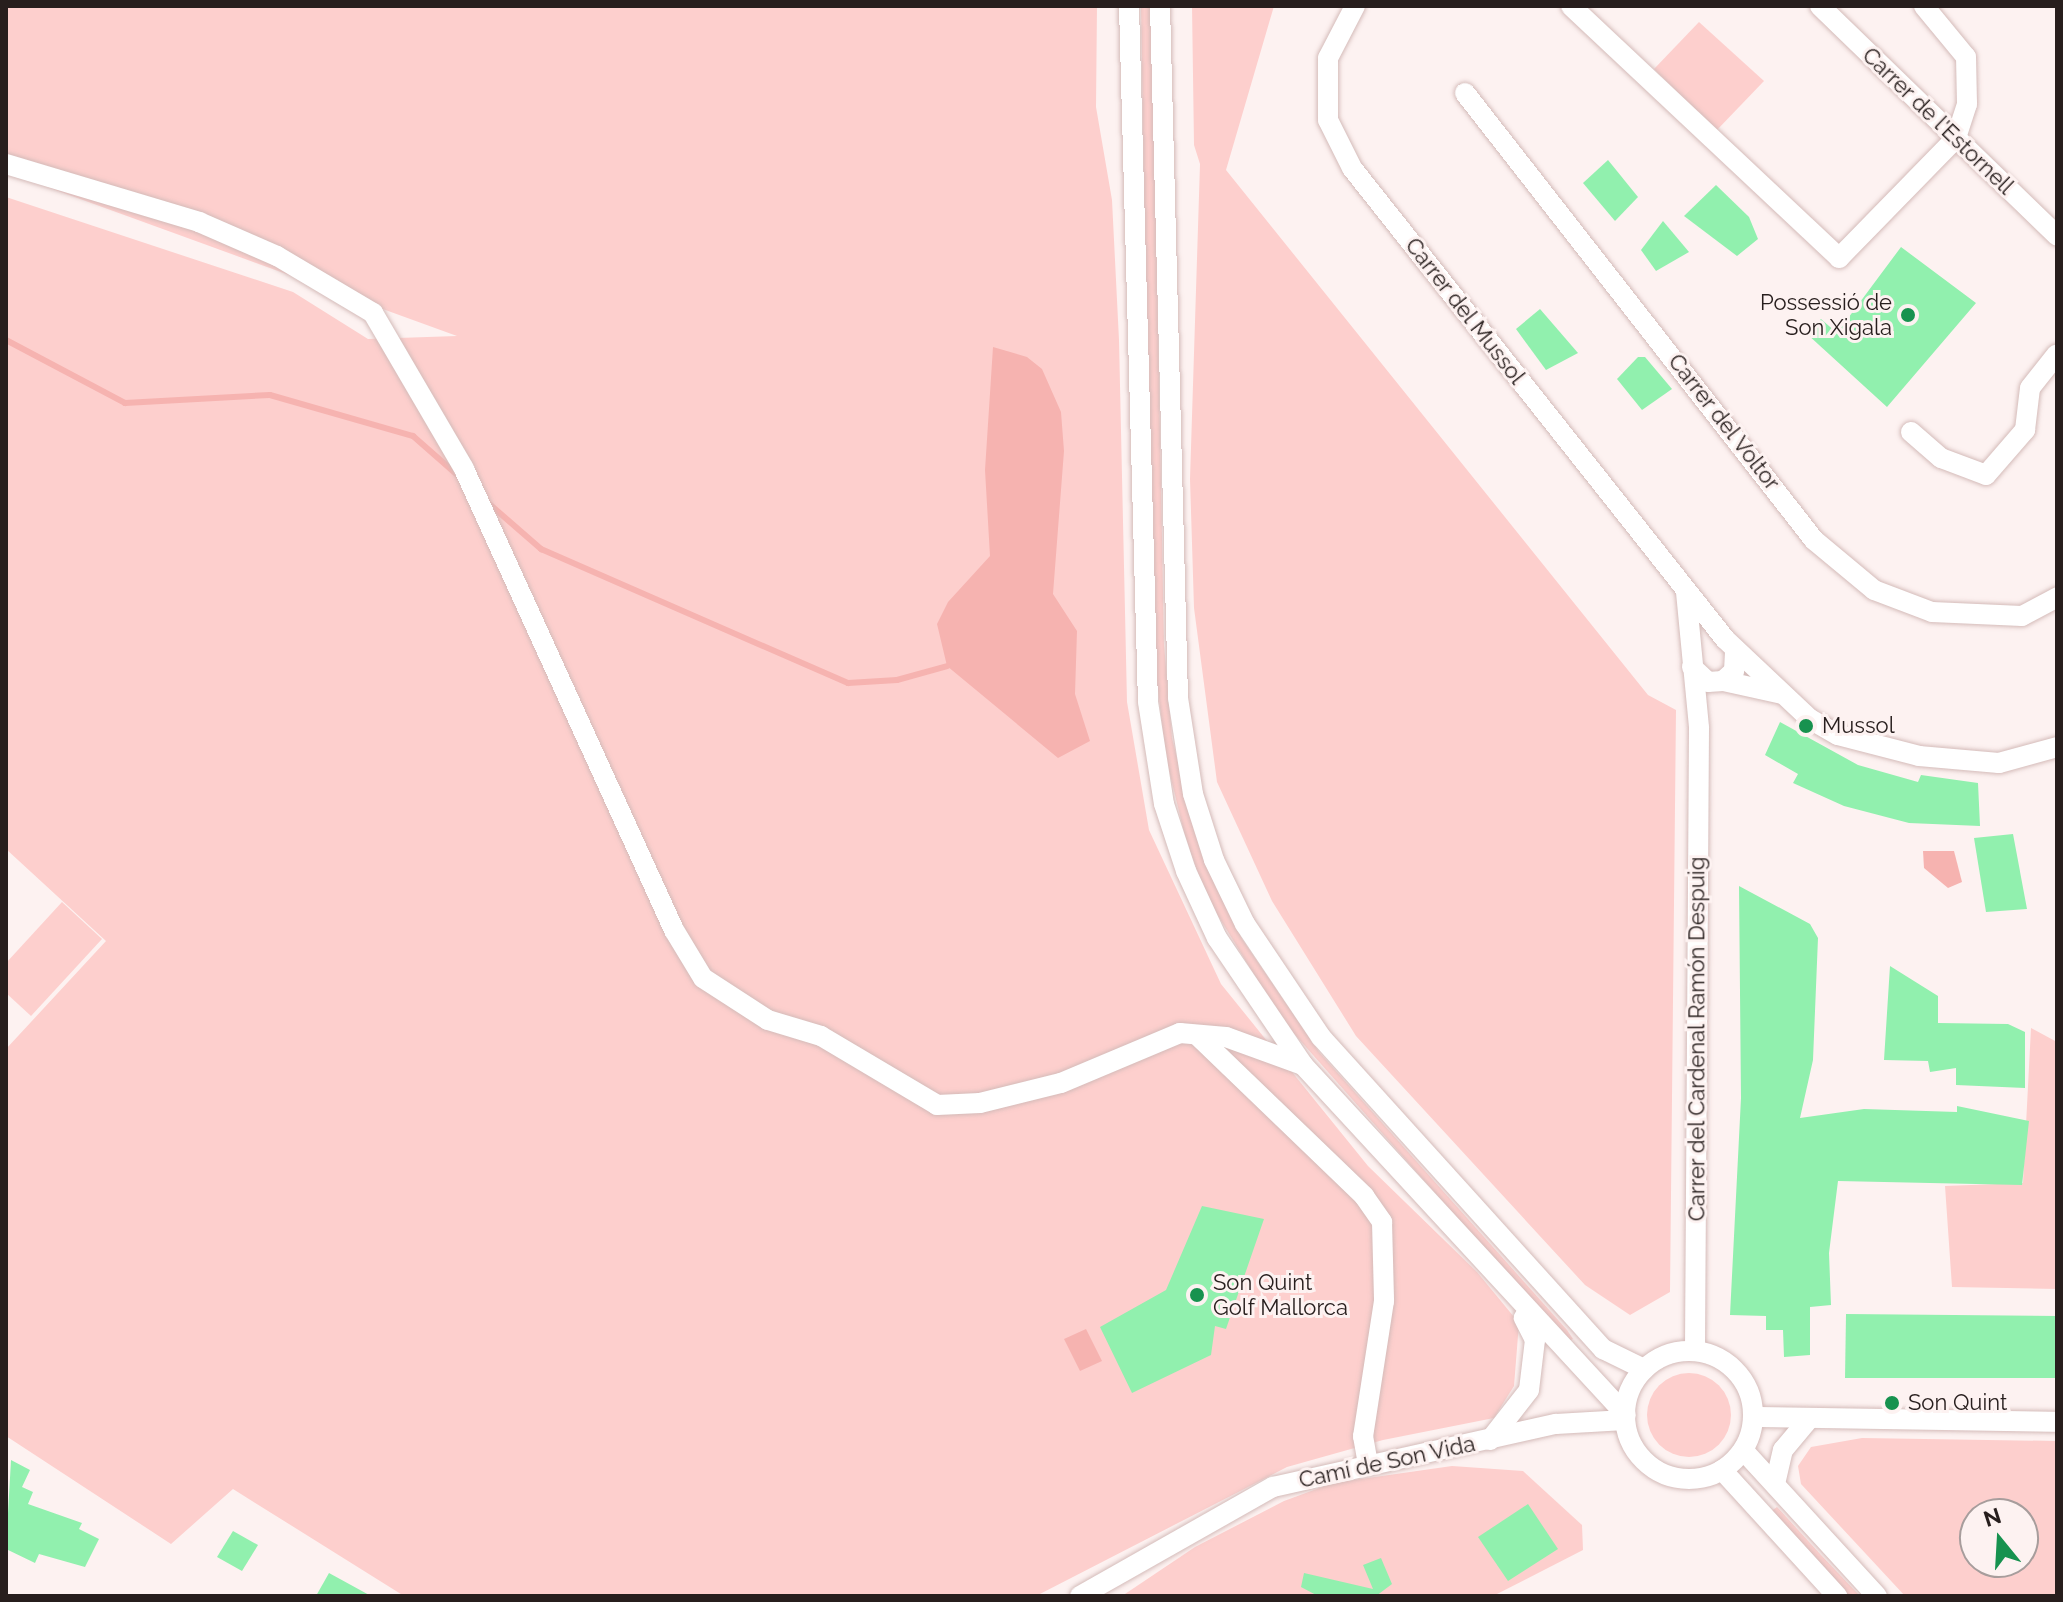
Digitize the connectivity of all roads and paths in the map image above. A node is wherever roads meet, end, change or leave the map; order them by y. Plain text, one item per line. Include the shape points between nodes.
1 (1129, 6) edge
2 (1160, 6) edge
3 (1355, 6) edge
4 (1571, 6) edge
5 (1820, 6) edge
6 (1924, 6) edge
7 (1465, 93) dead end
8 (1956, 138) junction
9 (6, 164) edge
10 (2057, 236) edge
11 (2057, 354) edge
12 (1911, 432) dead end
13 (1686, 592) junction
14 (2057, 597) edge
15 (1730, 644) junction
16 (1692, 659) junction
17 (1719, 682) junction
18 (1782, 694) junction
19 (1699, 728) junction
20 (2057, 747) edge
21 (1198, 1036) junction
22 (1303, 1065) junction
23 (1517, 1304) junction
24 (1695, 1350) junction
25 (1644, 1369) junction
26 (1625, 1417) junction
27 (1754, 1417) junction
28 (1809, 1419) junction
29 (2057, 1422) edge
30 (1490, 1440) junction
31 (1743, 1450) junction
32 (1368, 1463) junction
33 (1722, 1470) junction
34 (1775, 1484) junction
35 (1080, 1596) edge
36 (1837, 1596) edge
37 (1877, 1596) edge

1 - 22 street via 1141,593 1153,748 1186,871 1217,938
2 - 25 street via 1176,667 1193,794 1214,860 1245,924 1321,1037 1603,1349
3 - 13 street, Carrer del Mussol via 1328,58 1328,120 1352,168
4 - 8 street via 1839,258
5 - 8 street, Carrer de l'Estornell
6 - 8 street via 1966,57 1967,104
7 - 14 street, Carrer del Voltor via 1814,540 1874,590 1932,612 2022,616
8 - 10 street, Carrer de l'Estornell
9 - 21 street via 199,222 277,256 373,313 464,469 674,930 703,978 768,1020 821,1036 937,1105 980,1103 1061,1083 1180,1033
11 - 12 street via 2030,388 2019,440 1986,475 1941,458
13 - 15 street, Carrer del Mussol
13 - 16 street
15 - 16 street via 1702,640
15 - 17 street via 1734,671
15 - 18 street, Carrer del Mussol
16 - 17 street via 1701,679
16 - 19 street, Carrer del Cardenal Ramón Despuig
17 - 18 street, Carrer del Mussol
17 - 19 street, Carrer del Cardenal Ramón Despuig
18 - 20 street, Carrer del Mussol via 1838,735 1919,756 1999,763
19 - 24 street, Carrer del Cardenal Ramón Despuig
21 - 22 street via 1226,1037
21 - 32 street via 1364,1196 1382,1222 1384,1301 1363,1436
22 - 23 street
23 - 26 street
23 - 30 street via 1535,1340 1529,1390
24 - 25 street via 1667,1354
24 - 27 street via 1725,1361 1740,1377
25 - 26 street via 1628,1392
26 - 30 street, Camí de Son Vida via 1583,1419
26 - 33 street via 1632,1444 1648,1464 1671,1476 1697,1478
27 - 28 street
27 - 31 street
28 - 29 street
28 - 34 street via 1783,1450
30 - 32 street, Camí de Son Vida
31 - 33 street
31 - 34 street
32 - 35 street, Camí de Son Vida via 1273,1487
33 - 36 street
34 - 37 street

